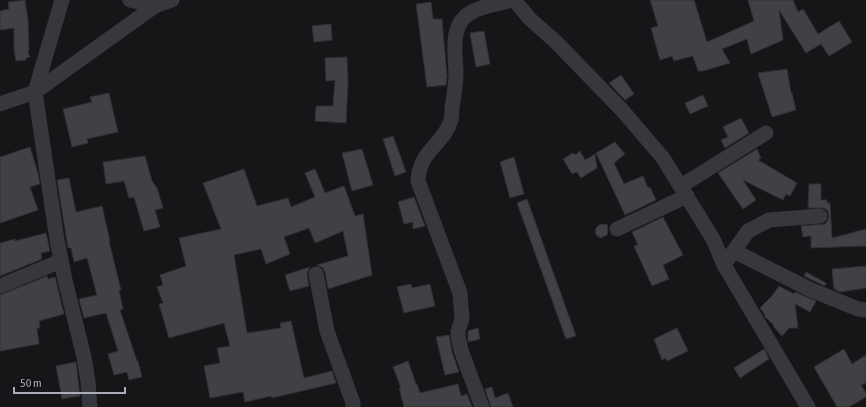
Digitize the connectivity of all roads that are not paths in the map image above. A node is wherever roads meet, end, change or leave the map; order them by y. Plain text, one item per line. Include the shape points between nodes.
1 (62, 0) edge
2 (130, 0) edge
3 (172, 0) edge
4 (510, 0) edge
5 (514, 0) edge
6 (155, 6) junction
7 (35, 92) junction
8 (0, 104) edge
9 (766, 133) dead end
10 (684, 191) junction
11 (820, 216) dead end
12 (617, 229) dead end
13 (734, 251) junction
14 (61, 261) junction
15 (724, 265) junction
16 (316, 274) dead end
17 (0, 286) edge
18 (866, 310) edge
19 (90, 407) edge
20 (353, 407) edge
21 (482, 407) edge
22 (808, 407) edge

1 - 7 street
2 - 6 street
3 - 6 street
4 - 21 street via 480,8 460,22 454,50 456,72 451,121 418,170 418,181 460,293 462,319 458,336
5 - 10 street via 622,110 663,158
6 - 7 street
7 - 8 street
7 - 14 street
9 - 10 street
10 - 12 street
10 - 15 street
11 - 13 street via 769,220 748,231
13 - 15 street
13 - 18 street via 809,289
14 - 17 street
14 - 19 street via 84,357
15 - 22 street
16 - 20 street via 327,331

